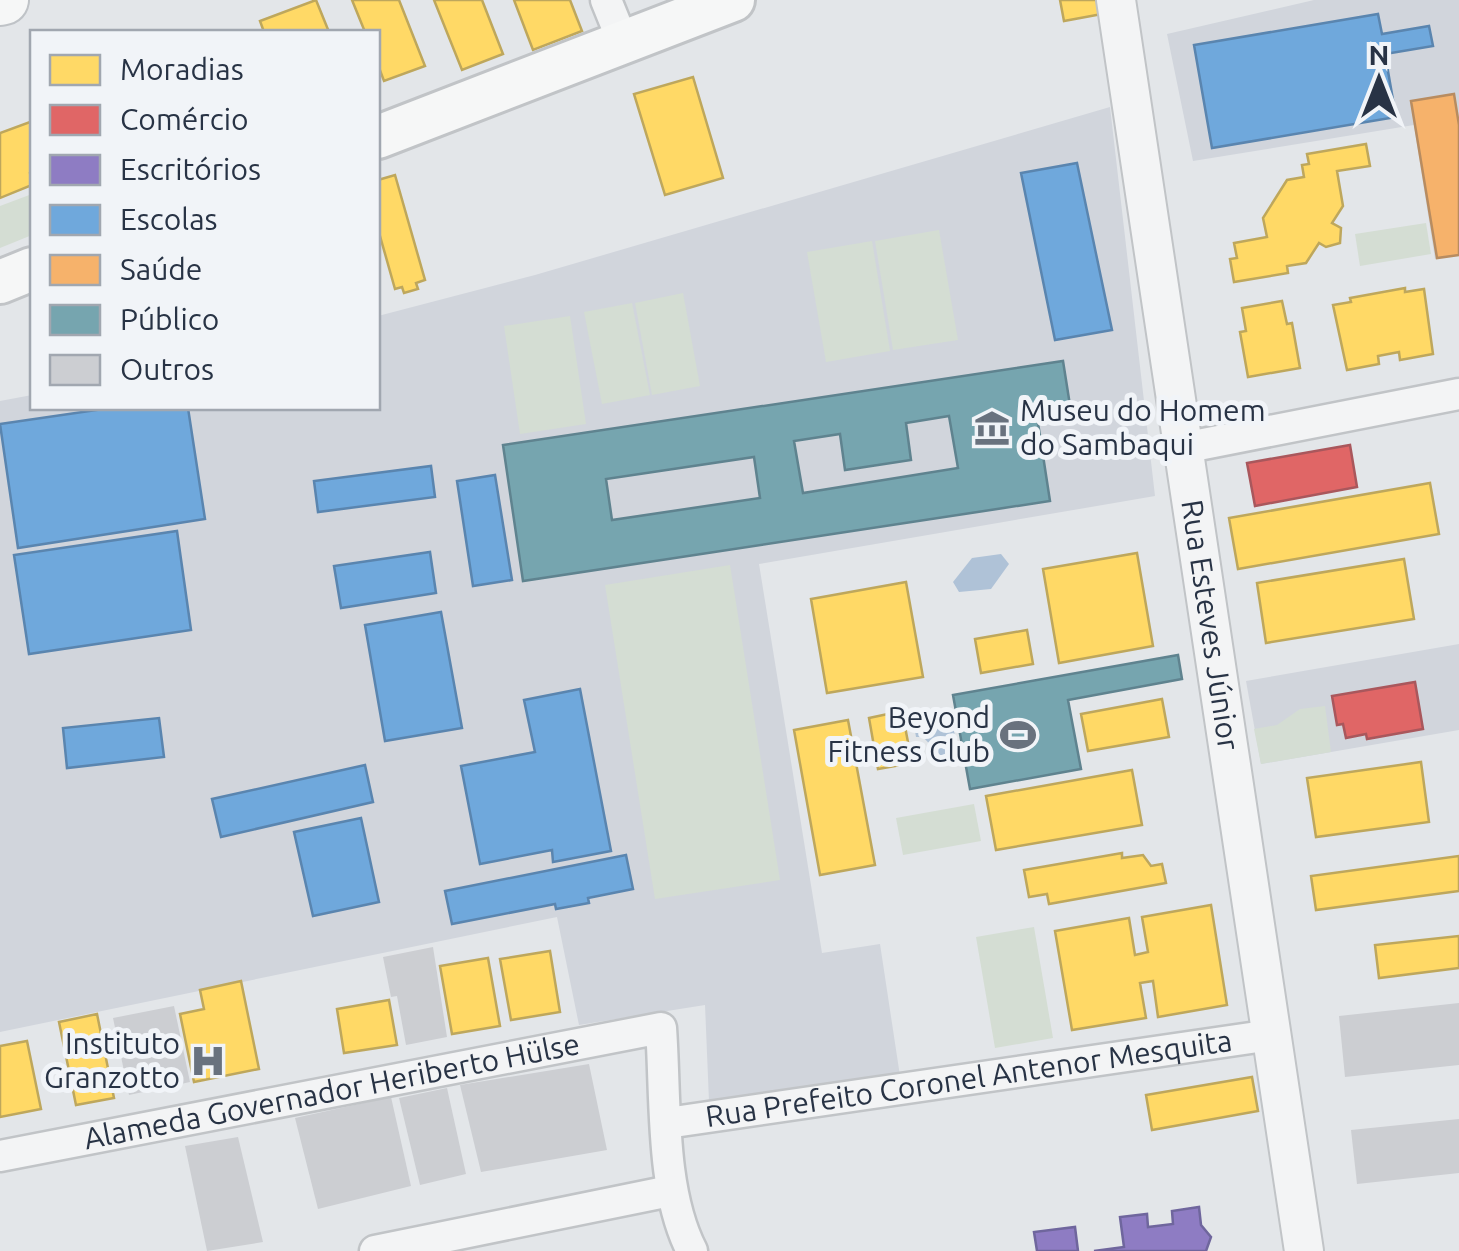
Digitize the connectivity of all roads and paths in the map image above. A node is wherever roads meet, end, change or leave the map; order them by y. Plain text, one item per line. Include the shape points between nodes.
1 (606, 0) edge
2 (732, 0) edge
3 (1116, 0) edge
4 (623, 42) junction
5 (380, 135) edge
6 (30, 270) edge
7 (0, 282) edge
8 (1459, 394) edge
9 (1183, 448) junction
10 (1272, 1035) junction
11 (667, 1123) junction
12 (0, 1156) edge
13 (670, 1191) junction
14 (375, 1251) edge
15 (692, 1251) edge
16 (1304, 1251) edge

1 - 4 street
2 - 4 main road
3 - 9 street, Rua Esteves Júnior
4 - 5 main road
6 - 7 main road
8 - 9 street
9 - 10 street, Rua Esteves Júnior
10 - 11 street, Rua Prefeito Coronel Antenor Mesquita
10 - 16 street, Rua Esteves Júnior
11 - 12 street, Alameda Governador Heriberto Hülse via 661,1028
11 - 13 street
13 - 14 street
13 - 15 street

